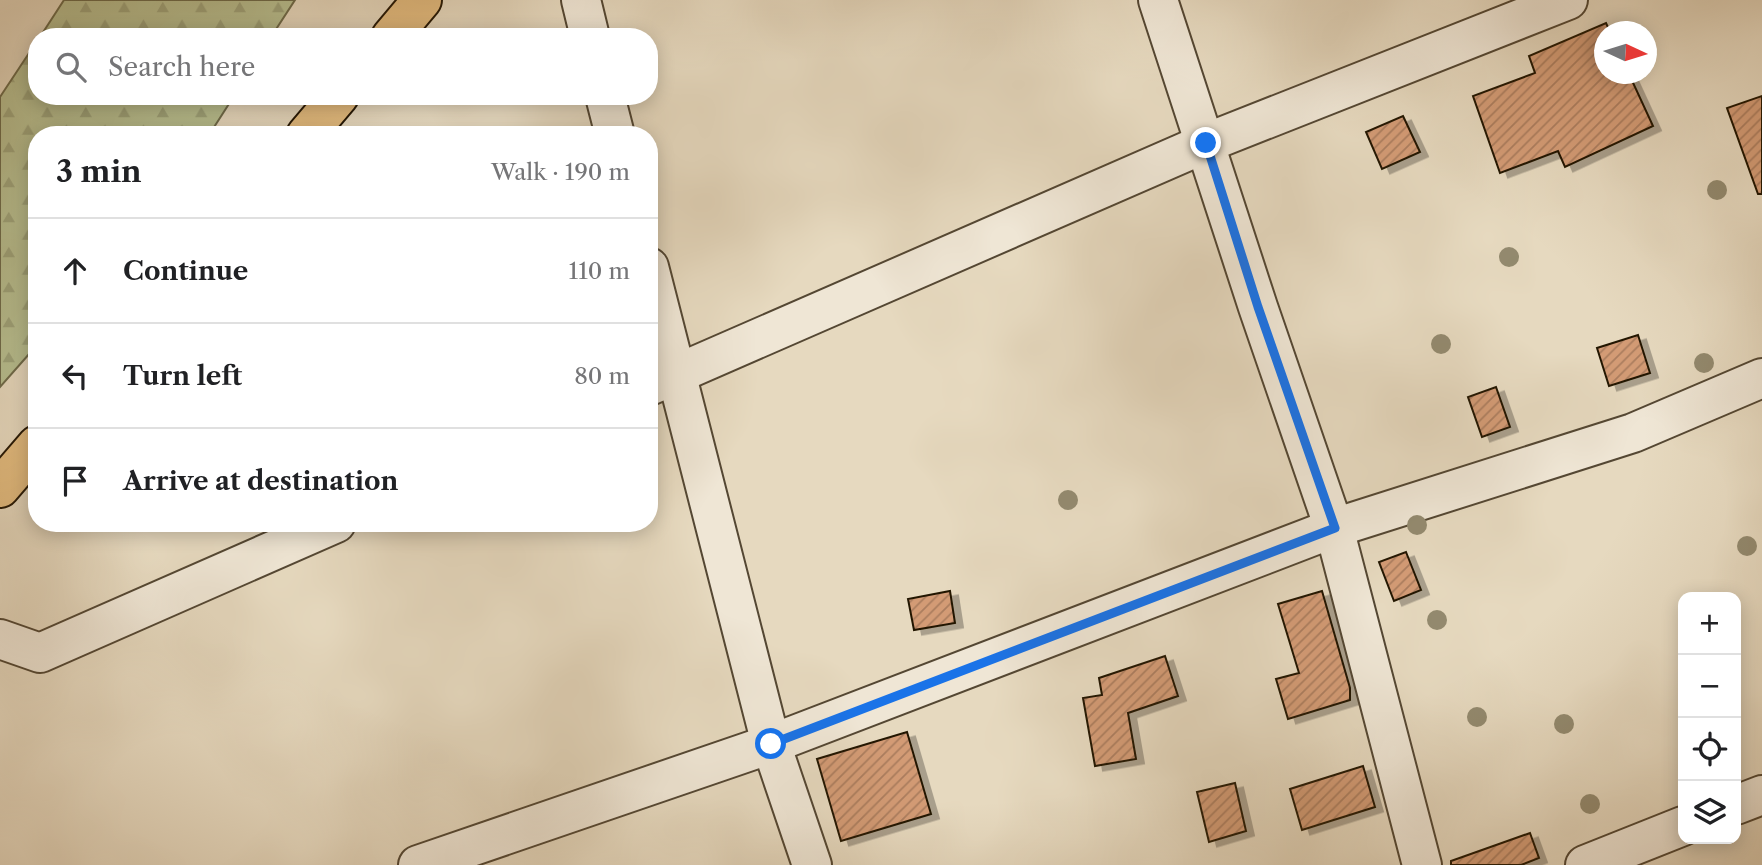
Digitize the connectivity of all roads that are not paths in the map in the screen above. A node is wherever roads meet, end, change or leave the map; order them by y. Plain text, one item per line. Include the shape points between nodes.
1 (422, 0) edge
2 (581, 0) edge
3 (1158, 0) edge
4 (1568, 0) edge
5 (399, 28) edge
6 (588, 28) edge
7 (331, 105) edge
8 (607, 105) edge
9 (314, 126) edge
10 (613, 126) edge
11 (1206, 143) junction
12 (658, 340) edge
13 (1762, 378) edge
14 (663, 380) edge
15 (28, 455) edge
16 (0, 488) edge
17 (1335, 528) junction
18 (316, 532) edge
19 (0, 639) edge
20 (771, 744) junction
21 (1762, 795) edge
22 (1741, 803) edge
23 (1678, 828) edge
24 (418, 865) edge
25 (811, 865) edge
26 (1422, 865) edge
27 (1585, 865) edge

1 - 5 main road
2 - 6 street
3 - 11 street
4 - 11 street
7 - 9 main road
8 - 10 street
11 - 14 street
11 - 17 street
12 - 14 street
13 - 17 street via 1633,433
14 - 20 street
15 - 16 main road
17 - 20 street
17 - 26 street
18 - 19 street via 40,653
20 - 24 street
20 - 25 street
21 - 22 street
23 - 27 street

